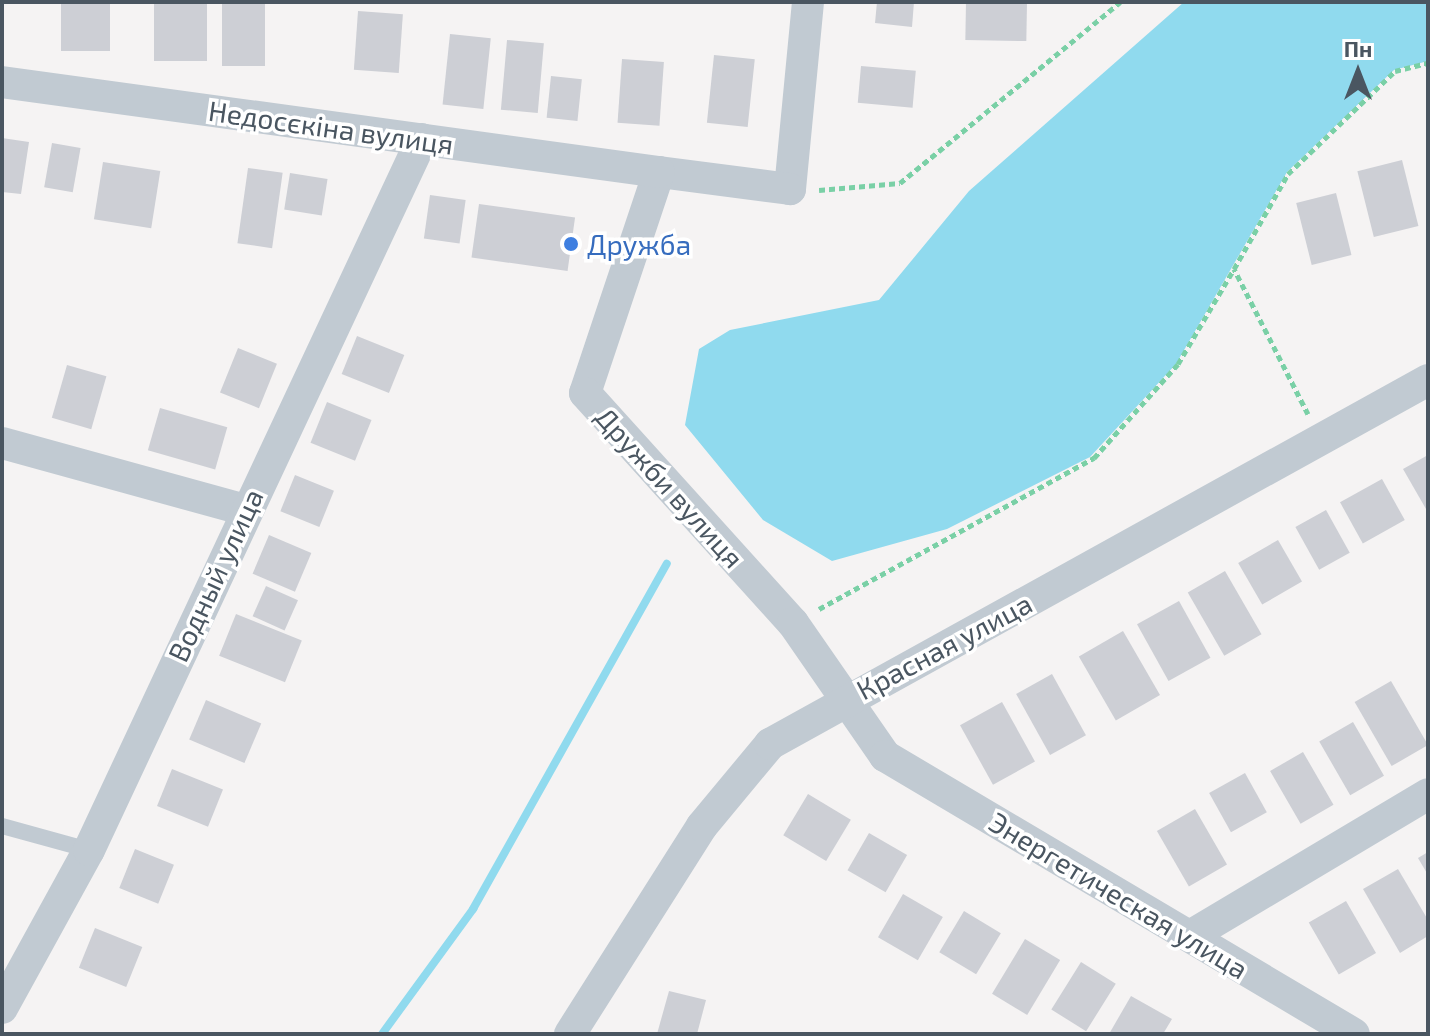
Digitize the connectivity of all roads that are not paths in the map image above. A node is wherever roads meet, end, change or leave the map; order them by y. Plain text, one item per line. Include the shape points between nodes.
1 (808, 2) edge
2 (2, 82) edge
3 (422, 139) junction
4 (659, 172) junction
5 (1428, 380) edge
6 (2, 443) edge
7 (245, 510) junction
8 (845, 699) junction
9 (885, 756) joint
10 (1428, 794) edge
11 (2, 826) edge
12 (89, 850) junction
13 (1190, 936) junction
14 (2, 1008) edge
15 (570, 1034) edge
16 (1354, 1034) edge

1 - 4 street via 790,189
2 - 3 street, Недосєкіна вулиця
3 - 4 street, Недосєкіна вулиця
3 - 7 street, Водный улица
4 - 8 street, Дружби вулиця via 585,393 793,623
5 - 8 street, Красная улица
6 - 7 street
7 - 12 street, Водный улица
8 - 9 street, Дружби вулиця
8 - 15 street, Красная улица via 770,744 702,826
9 - 13 street, Энергетическая улица
10 - 13 street
11 - 12 lane
12 - 14 street, Водный улица
13 - 16 street, Энергетическая улица

